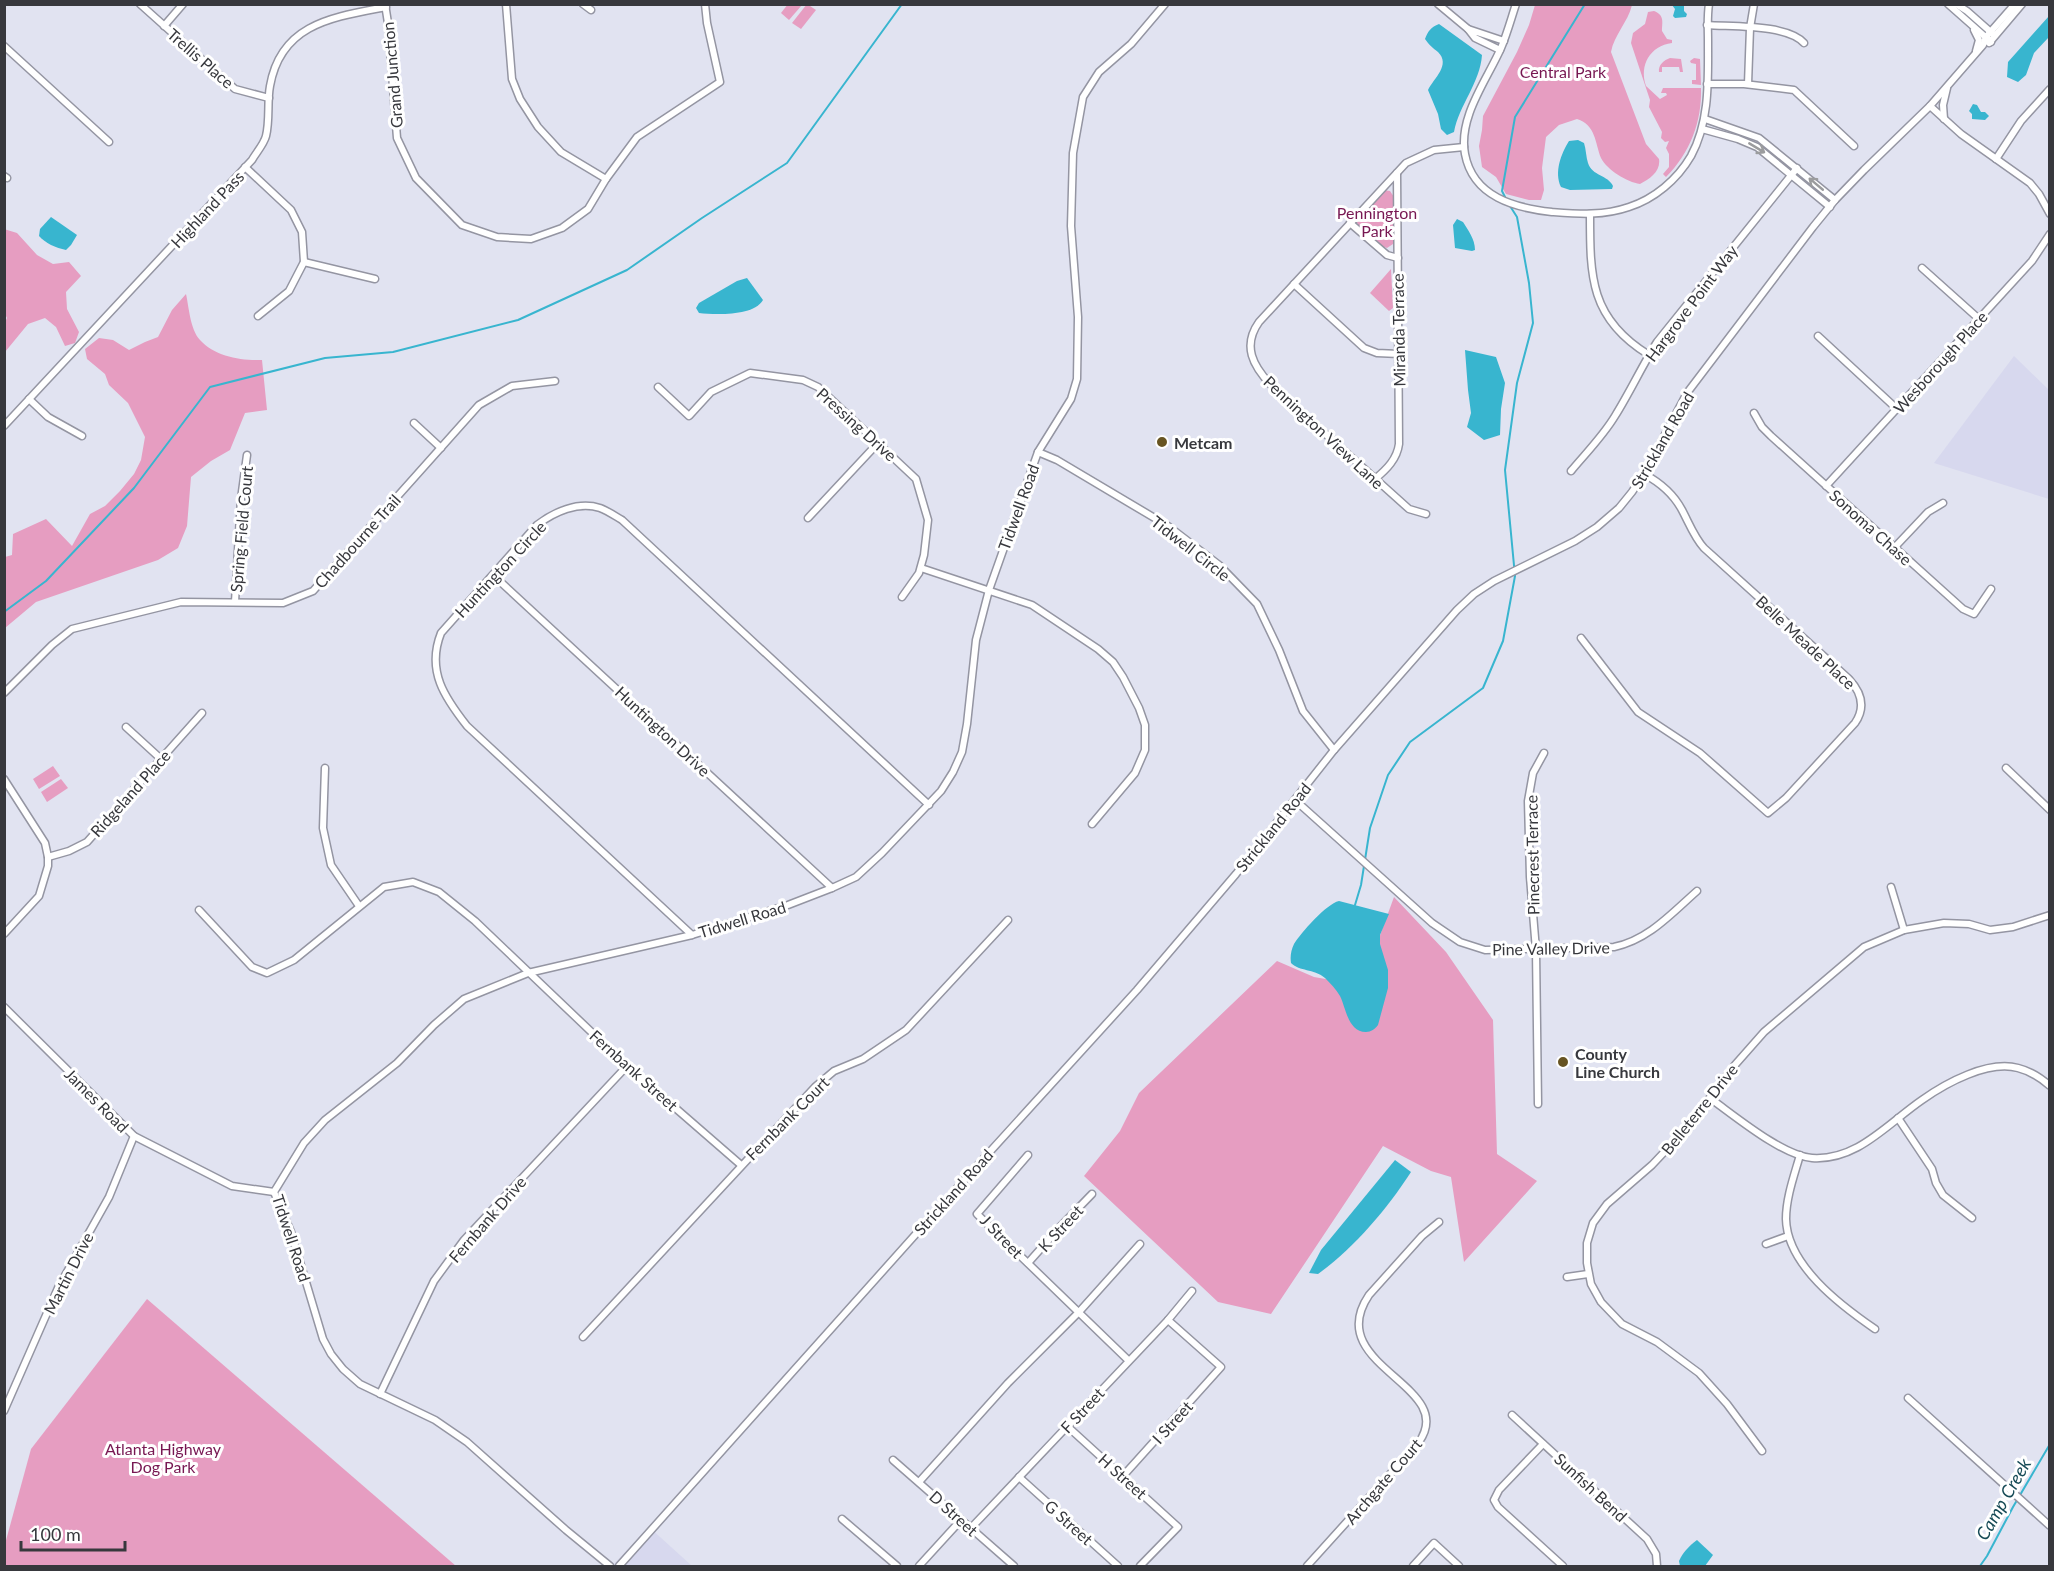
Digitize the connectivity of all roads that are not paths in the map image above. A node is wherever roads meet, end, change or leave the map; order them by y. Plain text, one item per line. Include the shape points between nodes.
1 (140, 4) edge
2 (183, 4) edge
3 (506, 4) edge
4 (584, 4) edge
5 (705, 4) edge
6 (1165, 4) edge
7 (1437, 4) edge
8 (1516, 4) edge
9 (1709, 4) edge
10 (1754, 4) edge
11 (2015, 4) edge
12 (2022, 4) edge
13 (1952, 5) edge
14 (385, 6) edge
15 (591, 10) dead end
16 (2005, 17) junction
17 (1978, 21) junction
18 (1968, 22) junction
19 (1707, 25) junction
20 (164, 26) junction
21 (1750, 28) junction
22 (1468, 29) junction
23 (1991, 37) junction
24 (1504, 41) junction
25 (1804, 43) dead end
26 (4, 46) edge
27 (1500, 50) junction
28 (1972, 58) junction
29 (1707, 84) junction
30 (1748, 84) junction
31 (1947, 86) junction
32 (2049, 89) edge
33 (269, 98) junction
34 (1930, 106) junction
35 (1705, 119) junction
36 (1944, 120) junction
37 (1702, 129) junction
38 (109, 142) dead end
39 (1854, 146) dead end
40 (1464, 147) junction
41 (1996, 159) junction
42 (245, 167) junction
43 (1797, 168) junction
44 (1397, 173) junction
45 (1791, 175) junction
46 (606, 179) junction
47 (1835, 200) junction
48 (1830, 207) junction
49 (1590, 214) junction
50 (2049, 214) edge
51 (1350, 223) junction
52 (2049, 234) edge
53 (1398, 258) junction
54 (304, 262) junction
55 (1922, 268) dead end
56 (375, 279) dead end
57 (1294, 284) junction
58 (258, 316) dead end
59 (1979, 319) junction
60 (1818, 336) dead end
61 (1399, 354) junction
62 (1649, 355) junction
63 (555, 381) dead end
64 (658, 387) dead end
65 (29, 399) junction
66 (1897, 409) junction
67 (1754, 413) dead end
68 (414, 423) dead end
69 (4, 426) edge
70 (82, 436) dead end
71 (878, 442) junction
72 (441, 448) junction
73 (1038, 452) junction
74 (247, 455) dead end
75 (1571, 471) dead end
76 (1644, 474) junction
77 (1375, 479) junction
78 (1826, 486) junction
79 (1943, 503) dead end
80 (1426, 514) dead end
81 (808, 518) dead end
82 (1894, 548) junction
83 (921, 568) junction
84 (493, 575) junction
85 (1991, 589) dead end
86 (989, 590) junction
87 (902, 597) dead end
88 (235, 602) junction
89 (1581, 638) dead end
90 (4, 693) edge
91 (202, 713) dead end
92 (126, 727) dead end
93 (1334, 750) junction
94 (1544, 753) dead end
95 (161, 759) junction
96 (324, 768) dead end
97 (2006, 768) dead end
98 (6, 783) edge
99 (1295, 800) junction
100 (929, 805) junction
101 (2049, 810) edge
102 (1092, 824) dead end
103 (48, 857) junction
104 (1891, 887) dead end
105 (832, 888) junction
106 (1697, 891) dead end
107 (359, 906) junction
108 (199, 910) dead end
109 (2049, 915) edge
110 (1008, 920) dead end
111 (1904, 930) junction
112 (4, 934) edge
113 (692, 935) junction
114 (1536, 950) junction
115 (528, 973) junction
116 (4, 1007) edge
117 (627, 1065) junction
118 (2049, 1086) edge
119 (1711, 1099) junction
120 (1538, 1104) dead end
121 (1898, 1118) junction
122 (134, 1136) junction
123 (1028, 1155) dead end
124 (1800, 1155) junction
125 (741, 1165) junction
126 (274, 1192) junction
127 (1092, 1194) dead end
128 (1972, 1218) dead end
129 (1439, 1222) dead end
130 (1788, 1236) junction
131 (1140, 1244) dead end
132 (1766, 1244) dead end
133 (1028, 1263) junction
134 (1588, 1274) junction
135 (1567, 1277) dead end
136 (1192, 1291) dead end
137 (1078, 1312) junction
138 (1168, 1320) junction
139 (1875, 1329) dead end
140 (582, 1337) dead end
141 (1128, 1360) junction
142 (380, 1394) junction
143 (1908, 1398) dead end
144 (4, 1412) edge
145 (1512, 1415) dead end
146 (1067, 1426) junction
147 (1543, 1444) junction
148 (1762, 1451) dead end
149 (893, 1460) dead end
150 (1123, 1476) junction
151 (1019, 1477) junction
152 (919, 1482) junction
153 (842, 1519) dead end
154 (961, 1520) junction
155 (2049, 1526) edge
156 (970, 1529) junction
157 (610, 1566) edge
158 (619, 1566) edge
159 (897, 1566) edge
160 (919, 1566) edge
161 (1014, 1566) edge
162 (1118, 1566) edge
163 (1140, 1566) edge
164 (1307, 1566) edge
165 (1413, 1566) edge
166 (1459, 1566) edge
167 (1563, 1566) edge
168 (1657, 1566) edge

1 - 20 street, Trellis Place
2 - 20 street
3 - 46 street via 512,79 520,99 561,152
4 - 15 street
5 - 46 street, Grand Junction via 720,82 637,137
6 - 73 street, Tidwell Road via 1131,44 1099,72 1083,97 1073,153 1071,226 1078,317 1077,379 1071,399
7 - 22 street
8 - 24 street
9 - 19 street
10 - 21 street
11 - 16 street
12 - 23 street
13 - 17 street
13 - 18 street
14 - 33 street, Highland Pass via 329,18 307,29 282,52
14 - 46 street, Grand Junction via 397,138 416,178 462,225 497,237 531,239 562,228 588,209
16 - 17 street via 1990,23
16 - 23 street
17 - 23 street
18 - 23 street
18 - 28 street via 1979,39
19 - 21 street
19 - 29 street
20 - 33 street, Trellis Place via 235,89
21 - 25 street via 1791,34
21 - 30 street
22 - 24 street
22 - 27 street via 1475,38
23 - 28 street, Strickland Road
24 - 27 street
26 - 38 street
27 - 40 street via 1468,117
28 - 31 street, Strickland Road
29 - 30 street
29 - 35 street
30 - 39 street via 1797,92
31 - 34 street, Strickland Road
31 - 36 street
32 - 41 street via 2014,129
33 - 42 street, Highland Pass via 266,137
34 - 36 street
34 - 47 street, Strickland Road
35 - 37 street
35 - 43 street via 1760,138
36 - 41 street
37 -> 45 street via 1754,146
37 - 49 street via 1686,164 1660,190 1629,207
40 - 44 street, Pennington View Lane via 1434,150 1406,163
40 - 49 street via 1473,174 1498,198 1542,211
41 - 50 street via 2030,183
42 - 54 street via 291,210 302,232
42 - 65 street, Highland Pass
43 - 45 street, Hargrove Point Way
47 -> 43 street
44 - 51 street, Pennington View Lane
44 - 53 street, Miranda Terrace
45 - 48 street
45 - 62 street, Hargrove Point Way
47 - 48 street, Strickland Road
48 - 76 street, Strickland Road via 1687,393
49 - 62 street via 1590,262 1600,300 1617,331
51 - 53 street via 1387,255
51 - 57 street, Pennington View Lane
52 - 59 street, Wesborough Place via 2036,256
53 - 61 street, Miranda Terrace
54 - 56 street
54 - 58 street via 289,291
55 - 59 street
57 - 61 street via 1364,348
57 - 77 street, Pennington View Lane via 1256,326 1250,342 1251,358 1271,385
59 - 66 street, Wesborough Place
60 - 66 street
61 - 77 street, Miranda Terrace via 1399,447
62 - 75 street, Hargrove Point Way via 1608,427
63 - 72 street, Chadbourne Trail via 513,386 479,405
64 - 71 street, Pressing Drive via 689,416 711,392 750,373 803,380 818,387
65 - 69 street, Highland Pass
65 - 70 street via 48,417
66 - 78 street, Wesborough Place
67 - 78 street, Sonoma Chase via 1766,432
68 - 72 street
71 - 81 street
71 - 83 street, Pressing Drive via 916,479 928,520
72 - 88 street, Chadbourne Trail via 313,591 283,603
73 - 86 street, Tidwell Road
73 - 93 street, Tidwell Circle via 1168,525 1219,565 1257,604 1303,711
74 - 88 street, Spring Field Court
76 - 89 street, Belle Meade Place via 1675,500 1704,548 1854,684 1861,699 1860,715 1768,813 1700,753 1638,712
76 - 93 street, Strickland Road via 1624,502 1597,527 1494,581 1467,601
77 - 80 street, Pennington View Lane via 1409,509
78 - 82 street, Sonoma Chase
79 - 82 street via 1928,512
82 - 85 street, Sonoma Chase via 1963,609 1974,614
83 - 86 street
83 - 87 street, Pressing Drive
84 - 100 street, Huntington Circle via 546,519 574,507 602,509 622,520
84 - 105 street, Huntington Drive
84 - 113 street, Huntington Circle via 441,633 437,643 435,664 449,702 467,726
86 - 100 street, Tidwell Road via 976,640 962,752
86 - 102 street via 1032,605 1098,649 1113,662 1139,708 1146,737 1141,761
88 - 90 street, Chadbourne Trail via 181,602 72,629
91 - 95 street, Ridgeland Place
92 - 95 street
93 - 99 street, Strickland Road
94 - 114 street, Pinecrest Terrace via 1533,773 1528,801
95 - 103 street, Ridgeland Place via 87,842
96 - 107 street via 323,828 331,865
97 - 101 street
98 - 103 street via 45,843
99 - 114 street, Pine Valley Drive via 1432,923 1460,942 1485,950
99 - 158 street, Strickland Road via 1137,990
100 - 105 street, Tidwell Road via 856,877
103 - 112 street via 39,896
104 - 111 street
105 - 113 street, Tidwell Road
106 - 114 street, Pine Valley Drive via 1646,936 1630,944
107 - 108 street, Fernbank Street via 294,960 267,973 252,967
107 - 115 street, Fernbank Street via 384,887 413,882 439,892
109 - 111 street, Belleterre Drive via 1990,930 1944,923
110 - 125 street, Fernbank Court via 906,1030 863,1059 834,1071
111 - 119 street, Belleterre Drive via 1864,947 1764,1032
113 - 115 street, Tidwell Road
114 - 120 street, Pinecrest Terrace
115 - 117 street, Fernbank Street
115 - 126 street, Tidwell Road via 464,999 397,1063 325,1120 304,1143
116 - 122 street, James Road
117 - 125 street, Fernbank Street
117 - 142 street, Fernbank Drive via 464,1240 434,1281
118 - 121 street via 2018,1068 1987,1069 1923,1099
119 - 124 street via 1781,1147
119 - 134 street, Belleterre Drive via 1652,1165 1598,1214 1587,1243
121 - 124 street via 1864,1145 1845,1154 1825,1158
121 - 128 street via 1932,1170 1943,1195
122 - 126 street, James Road via 232,1186
122 - 144 street, Martin Drive via 108,1197 58,1288
123 - 133 street, J Street via 977,1214
124 - 130 street via 1787,1209
125 - 140 street, Fernbank Court
126 - 142 street, Tidwell Road via 291,1232 323,1339 343,1370
127 - 133 street, K Street
129 - 164 street, Archgate Court via 1369,1296 1359,1322 1361,1338 1369,1353 1424,1407 1425,1432
130 - 132 street
130 - 139 street via 1802,1263 1828,1292
131 - 137 street
133 - 137 street, J Street
134 - 135 street
134 - 148 street, Belleterre Drive via 1607,1310 1622,1324 1657,1342 1699,1373
136 - 138 street, F Street
137 - 141 street
137 - 152 street
138 - 141 street, F Street
138 - 150 street, I Street via 1221,1367
141 - 146 street, F Street
142 - 157 street, Tidwell Road via 435,1420 467,1442
143 - 155 street
145 - 147 street, Sunfish Bend
146 - 150 street, H Street
146 - 151 street, F Street
147 - 167 street via 1498,1490 1494,1500
147 - 168 street, Sunfish Bend via 1650,1543
149 - 152 street, D Street
150 - 163 street, H Street via 1178,1527
151 - 156 street, F Street
151 - 162 street, G Street
152 - 154 street, D Street
153 - 159 street
154 - 156 street, D Street
154 - 160 street
156 - 161 street, D Street
165 - 166 street via 1434,1543

